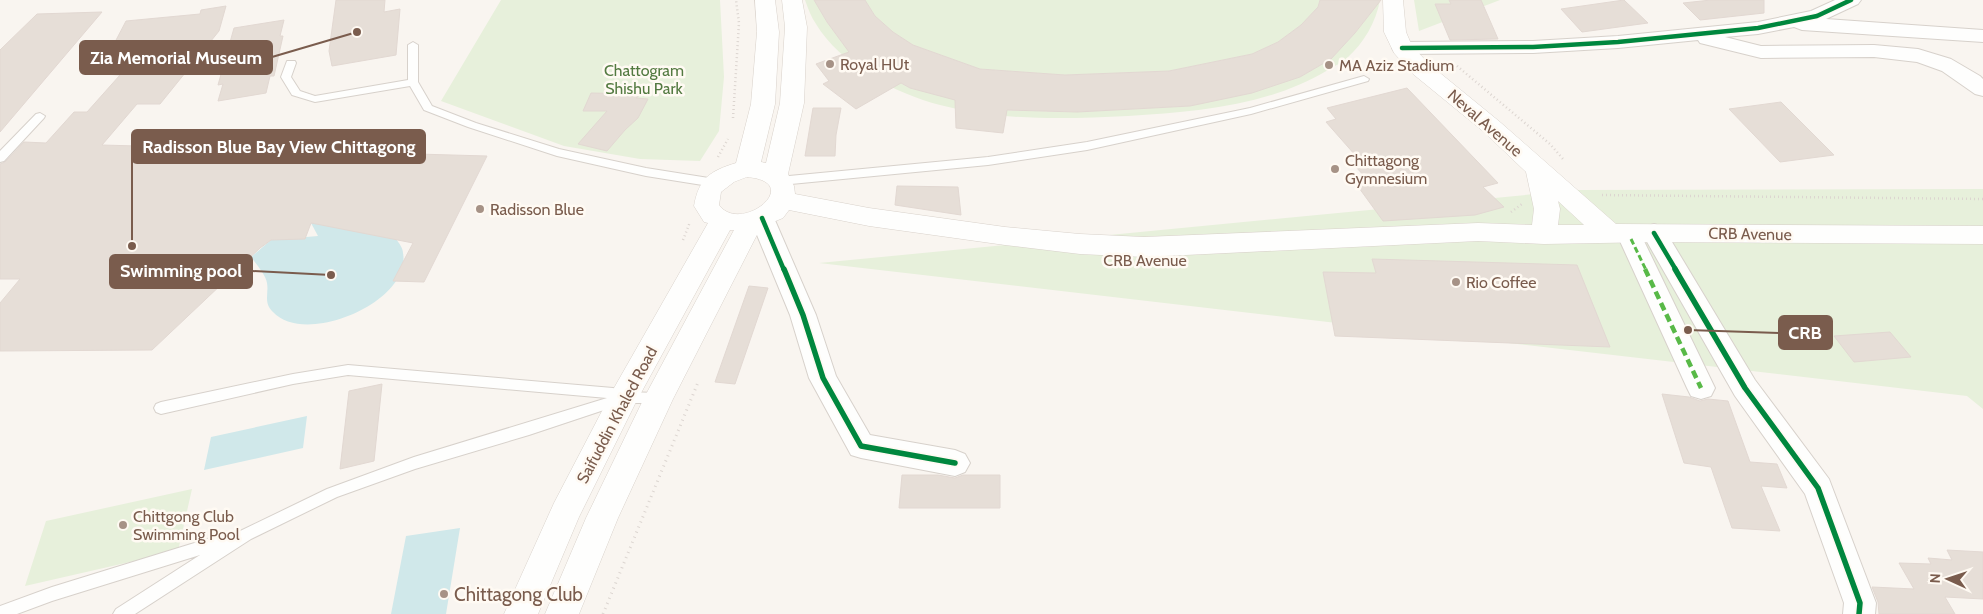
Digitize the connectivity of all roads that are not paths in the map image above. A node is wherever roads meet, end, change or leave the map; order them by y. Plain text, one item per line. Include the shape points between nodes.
1 (765, 0) edge
2 (792, 0) edge
3 (1393, 0) edge
4 (1851, 0) edge
5 (1783, 23) junction
6 (1692, 34) junction
7 (1983, 36) edge
8 (413, 45) dead end
9 (1402, 48) junction
10 (291, 63) dead end
11 (1364, 79) dead end
12 (413, 82) junction
13 (1983, 89) edge
14 (40, 116) dead end
15 (0, 158) edge
16 (747, 169) junction
17 (1538, 170) junction
18 (715, 183) junction
19 (764, 204) junction
20 (1544, 235) junction
21 (1983, 235) edge
22 (1632, 236) junction
23 (1701, 388) dead end
24 (624, 397) junction
25 (659, 398) junction
26 (161, 408) dead end
27 (955, 463) dead end
28 (246, 534) junction
29 (0, 613) edge
30 (121, 614) edge
31 (521, 614) edge
32 (562, 614) edge
33 (1859, 614) edge

1 - 16 main road via 768,32 763,104
2 - 19 main road, Saifuddin Khaled Road via 796,27 792,103
3 - 9 main road, Neval Avenue via 1395,32
4 - 5 street via 1817,16
5 - 6 street
5 - 7 street
6 - 9 street via 1533,47
6 - 13 street via 1761,52 1915,55 1938,61
8 - 12 lane
9 - 17 main road, Neval Avenue via 1421,69
10 - 12 lane via 286,77 296,93 315,99
11 - 19 lane via 1251,111 1087,146 988,161 789,180
12 - 18 lane via 428,108 472,125 566,154
14 - 15 lane
16 - 18 main road via 729,174
16 - 19 main road, CRB Avenue via 767,172
17 - 20 main road, Neval Avenue via 1547,209
17 - 22 main road, Neval Avenue
18 - 19 main road via 707,196 711,213
19 - 20 main road, CRB Avenue via 994,249 1085,260 1275,248 1369,252 1484,242 1513,224
19 - 24 main road, Saifuddin Khaled Road
19 - 25 main road, Saifuddin Khaled Road
19 - 27 street via 823,378 861,446
20 - 22 main road, CRB Avenue
21 - 22 main road, CRB Avenue
22 - 23 street
22 - 33 street via 1818,488 1860,603
24 - 25 lane
24 - 26 lane via 613,393 348,370
24 - 28 lane via 414,463 332,493
24 - 31 main road, Saifuddin Khaled Road via 565,513
25 - 32 main road, Saifuddin Khaled Road via 602,518
28 - 29 lane
28 - 30 lane

